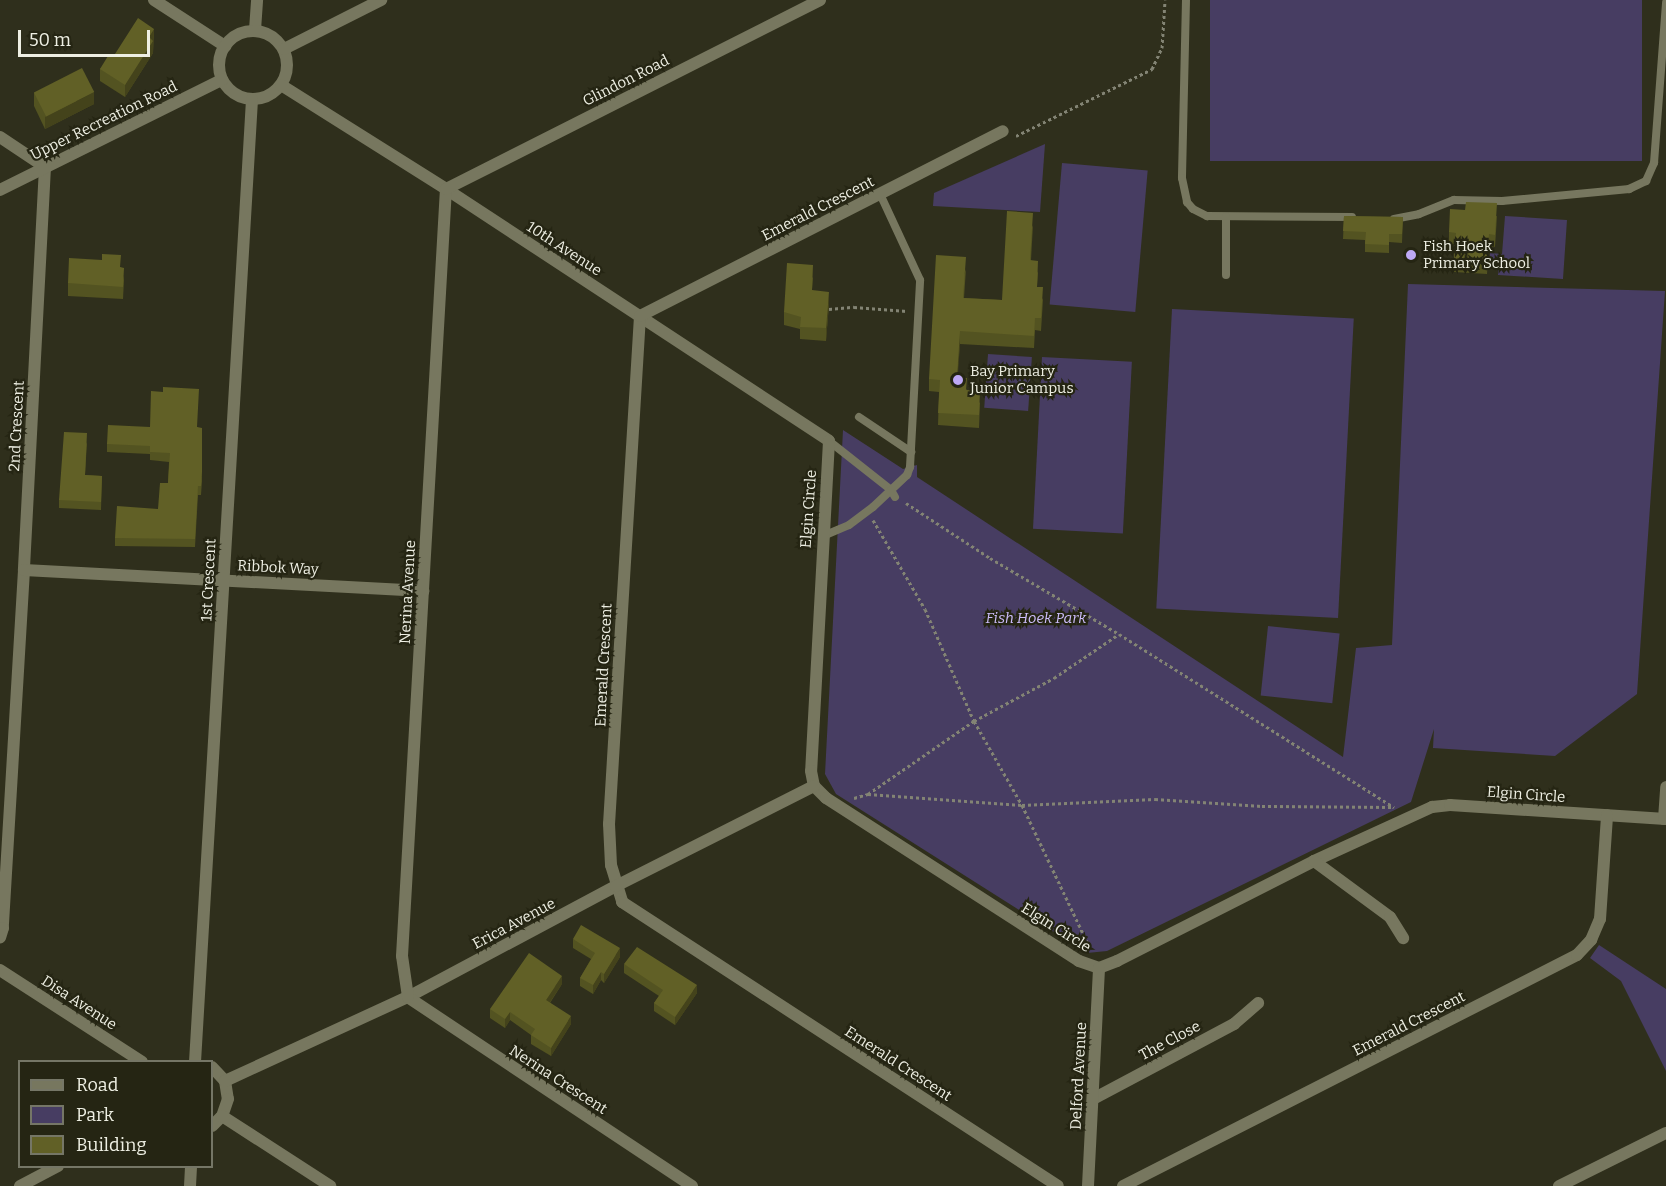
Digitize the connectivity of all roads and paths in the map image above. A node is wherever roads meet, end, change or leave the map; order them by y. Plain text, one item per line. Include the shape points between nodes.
1 (154, 0) edge
2 (257, 0) edge
3 (381, 0) edge
4 (820, 0) edge
5 (1165, 0) edge
6 (1186, 0) edge
7 (1666, 2) edge
8 (803, 4) edge
9 (255, 30) junction
10 (225, 46) junction
11 (284, 49) junction
12 (222, 80) junction
13 (281, 85) junction
14 (252, 99) junction
15 (1004, 131) joint
16 (0, 137) edge
17 (45, 167) junction
18 (446, 189) junction
19 (0, 190) edge
20 (880, 194) junction
21 (1226, 217) junction
22 (1360, 217) edge
23 (1381, 218) edge
24 (1226, 275) dead end
25 (829, 309) edge
26 (919, 312) junction
27 (640, 316) junction
28 (859, 417) dead end
29 (829, 441) junction
30 (911, 452) junction
31 (893, 493) junction
32 (823, 536) junction
33 (24, 570) junction
34 (224, 580) junction
35 (423, 591) junction
36 (1119, 634) junction
37 (974, 721) junction
38 (814, 786) junction
39 (1666, 787) edge
40 (868, 794) junction
41 (835, 805) junction
42 (1022, 805) junction
43 (1607, 815) junction
44 (1665, 819) edge
45 (1314, 861) junction
46 (616, 886) junction
47 (0, 938) edge
48 (1403, 938) dead end
49 (1099, 968) junction
50 (0, 970) edge
51 (408, 997) junction
52 (1258, 1003) dead end
53 (139, 1060) edge
54 (195, 1060) edge
55 (213, 1068) edge
56 (225, 1081) junction
57 (1093, 1099) junction
58 (222, 1116) junction
59 (213, 1125) edge
60 (1664, 1133) edge
61 (56, 1168) edge
62 (191, 1168) edge
63 (20, 1186) edge
64 (190, 1186) edge
65 (330, 1186) edge
66 (692, 1186) edge
67 (1058, 1186) edge
68 (1088, 1186) edge
69 (1123, 1186) edge
70 (1559, 1186) edge

1 - 10 street
2 - 9 street
3 - 11 street
4 - 8 street, Glindon Road
5 - 15 path via 1162,48 1152,69 1016,137
6 - 21 lane via 1183,189 1187,202 1200,215
7 - 23 lane via 1654,163 1646,181 1629,189 1502,201 1454,200 1407,218
8 - 18 street, Glindon Road
9 - 10 street via 243,32
9 - 11 street via 275,38
10 - 12 street via 219,62
11 - 13 street via 288,67
12 - 14 street via 234,94
12 - 17 street, Upper Recreation Road
13 - 14 street via 273,93
13 - 18 street, 10th Avenue
14 - 34 street, 1st Crescent
15 - 20 street, Emerald Crescent
16 - 17 street
17 - 19 street, Upper Recreation Road
17 - 33 street, 2nd Crescent
18 - 27 street, 10th Avenue
18 - 35 street, Nerina Avenue
20 - 26 lane via 918,274
20 - 27 street, Emerald Crescent
21 - 22 lane
21 - 24 lane
25 - 26 path
26 - 30 lane
27 - 29 street, 10th Avenue
27 - 46 street, Emerald Crescent via 609,824
28 - 30 lane
29 - 31 lane
29 - 32 street, Elgin Circle
30 - 31 lane via 907,475
31 - 32 lane via 849,525
31 - 36 path via 990,558
31 - 37 path via 870,517 925,609
32 - 38 street, Elgin Circle via 811,771
33 - 34 street, Ribbok Way
33 - 47 street, 2nd Crescent
34 - 35 street, Ribbok Way
34 - 54 street, 1st Crescent
35 - 51 street, Nerina Avenue via 402,956
36 - 37 path via 1054,678
36 - 42 path via 1394,807 1262,806 1155,799
37 - 40 path
37 - 42 path
38 - 41 street, Elgin Circle
38 - 46 street, Erica Avenue
39 - 44 street
40 - 41 path
40 - 42 path
41 - 49 street, Elgin Circle via 1079,961
42 - 49 path
43 - 44 street, Elgin Circle
43 - 45 street, Elgin Circle via 1441,805
43 - 69 street, Emerald Crescent via 1600,919 1591,940 1577,955
45 - 48 street via 1390,917
45 - 49 street, Elgin Circle
46 - 51 street, Erica Avenue
46 - 67 street, Emerald Crescent via 622,902
49 - 57 street, Delford Avenue
50 - 53 street, Disa Avenue
51 - 56 street, Erica Avenue
51 - 66 street, Nerina Crescent
52 - 57 street, The Close via 1234,1024
55 - 56 street
56 - 58 street via 228,1099
57 - 68 street, Delford Avenue
58 - 59 street
58 - 65 street
60 - 70 street
61 - 63 street
62 - 64 street

